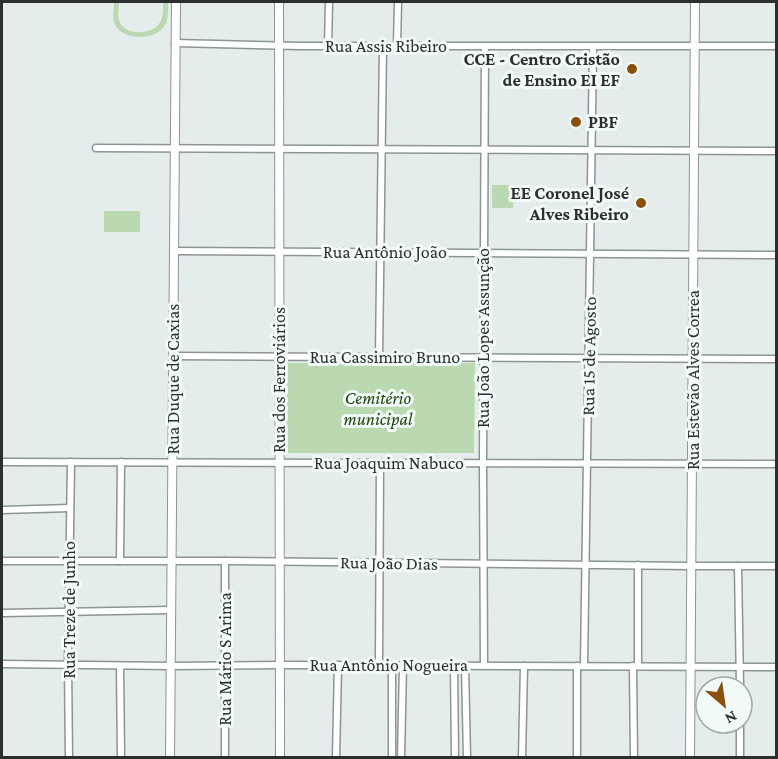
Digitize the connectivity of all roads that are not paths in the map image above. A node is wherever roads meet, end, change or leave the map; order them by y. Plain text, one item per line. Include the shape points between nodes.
1 (176, 2) edge
2 (279, 2) edge
3 (329, 2) edge
4 (398, 2) edge
5 (695, 2) edge
6 (175, 43) junction
7 (382, 45) junction
8 (279, 46) junction
9 (328, 46) junction
10 (397, 46) junction
11 (695, 46) junction
12 (777, 46) edge
13 (485, 47) junction
14 (593, 47) junction
15 (174, 147) junction
16 (96, 148) dead end
17 (279, 148) junction
18 (382, 149) junction
19 (484, 150) junction
20 (592, 150) junction
21 (694, 151) junction
22 (777, 151) edge
23 (174, 251) junction
24 (279, 252) junction
25 (381, 252) junction
26 (484, 253) junction
27 (590, 254) junction
28 (694, 255) junction
29 (777, 255) edge
30 (173, 356) junction
31 (279, 357) junction
32 (379, 357) junction
33 (483, 357) junction
34 (589, 358) junction
35 (693, 358) junction
36 (777, 359) edge
37 (2, 462) edge
38 (71, 462) junction
39 (122, 462) junction
40 (172, 462) junction
41 (279, 463) junction
42 (380, 463) junction
43 (483, 463) junction
44 (587, 464) junction
45 (692, 464) junction
46 (777, 464) edge
47 (70, 508) junction
48 (2, 510) edge
49 (2, 561) edge
50 (69, 561) junction
51 (120, 561) junction
52 (171, 561) junction
53 (225, 561) junction
54 (279, 562) junction
55 (380, 563) junction
56 (483, 564) junction
57 (586, 565) junction
58 (638, 565) junction
59 (691, 566) junction
60 (738, 566) junction
61 (777, 566) edge
62 (171, 610) junction
63 (69, 611) junction
64 (2, 613) edge
65 (2, 664) edge
66 (279, 664) junction
67 (68, 665) junction
68 (225, 665) junction
69 (338, 665) junction
70 (379, 665) junction
71 (392, 665) junction
72 (403, 665) junction
73 (454, 665) junction
74 (465, 665) junction
75 (484, 665) junction
76 (120, 666) junction
77 (171, 666) junction
78 (524, 666) junction
79 (581, 666) junction
80 (636, 666) junction
81 (690, 666) junction
82 (740, 666) junction
83 (777, 667) edge
84 (740, 675) edge
85 (740, 735) edge
86 (69, 758) edge
87 (121, 758) edge
88 (170, 758) edge
89 (225, 758) edge
90 (280, 758) edge
91 (336, 758) edge
92 (392, 758) edge
93 (401, 758) edge
94 (455, 758) edge
95 (466, 758) edge
96 (522, 758) edge
97 (577, 758) edge
98 (634, 758) edge
99 (690, 758) edge
100 (740, 758) edge

1 - 6 main road, Rua Duque de Caxias
2 - 8 main road, Rua dos Ferroviários
3 - 9 street
4 - 10 street
5 - 11 main road, Rua Estevão Alves Correa
6 - 8 street, Rua Assis Ribeiro
6 - 15 main road, Rua Duque de Caxias
7 - 9 street, Rua Assis Ribeiro
7 - 10 street, Rua Assis Ribeiro
7 - 18 street
8 - 9 street, Rua Assis Ribeiro
8 - 17 main road, Rua dos Ferroviários
10 - 13 street, Rua Assis Ribeiro
11 - 12 street, Rua Assis Ribeiro
11 - 14 street, Rua Assis Ribeiro
11 - 21 main road, Rua Estevão Alves Correa
13 - 14 street, Rua Assis Ribeiro
13 - 19 street, Rua João Lopes Assunção
14 - 20 street, Rua 15 de Agosto
15 - 16 street
15 - 17 street
15 - 23 main road, Rua Duque de Caxias
17 - 18 street
17 - 24 main road, Rua dos Ferroviários
18 - 19 street
18 - 25 street
19 - 20 street
19 - 26 street, Rua João Lopes Assunção
20 - 21 street
20 - 27 street, Rua 15 de Agosto
21 - 22 street
21 - 28 main road, Rua Estevão Alves Correa
23 - 24 street, Rua Antônio João
23 - 30 main road, Rua Duque de Caxias
24 - 25 street, Rua Antônio João
24 - 31 main road, Rua dos Ferroviários
25 - 26 street, Rua Antônio João
25 - 32 street
26 - 27 street, Rua Antônio João
26 - 33 street, Rua João Lopes Assunção
27 - 28 street, Rua Antônio João
27 - 34 street, Rua 15 de Agosto
28 - 29 street, Rua Antônio João
28 - 35 main road, Rua Estevão Alves Correa
30 - 31 street, Rua Cassimiro Bruno
30 - 40 main road, Rua Duque de Caxias
31 - 32 street, Rua Cassimiro Bruno
31 - 41 main road, Rua dos Ferroviários
32 - 33 street, Rua Cassimiro Bruno
33 - 34 street, Rua Cassimiro Bruno
33 - 43 street, Rua João Lopes Assunção
34 - 35 street, Rua Cassimiro Bruno
34 - 44 street, Rua 15 de Agosto
35 - 36 street, Rua Cassimiro Bruno
35 - 45 main road, Rua Estevão Alves Correa
37 - 38 street, Rua Joaquim Nabuco
38 - 39 street, Rua Joaquim Nabuco
38 - 47 street, Rua Treze de Junho
39 - 40 street, Rua Joaquim Nabuco
39 - 51 street
40 - 41 street, Rua Joaquim Nabuco
40 - 52 main road, Rua Duque de Caxias
41 - 42 street, Rua Joaquim Nabuco
41 - 54 main road, Rua dos Ferroviários
42 - 43 street, Rua Joaquim Nabuco
42 - 55 street
43 - 44 street, Rua Joaquim Nabuco
43 - 56 street, Rua João Lopes Assunção
44 - 45 street, Rua Joaquim Nabuco
44 - 57 street, Rua 15 de Agosto
45 - 46 street, Rua Joaquim Nabuco
45 - 59 main road, Rua Estevão Alves Correa
47 - 48 street
47 - 50 street, Rua Treze de Junho
49 - 50 street, Rua João Dias
50 - 51 street, Rua João Dias
50 - 63 street, Rua Treze de Junho
51 - 52 street, Rua João Dias
52 - 53 street, Rua João Dias
52 - 62 main road, Rua Duque de Caxias
53 - 54 street, Rua João Dias
53 - 68 street, Rua Mário S Arima
54 - 55 street, Rua João Dias
54 - 66 main road, Rua dos Ferroviários
55 - 56 street, Rua João Dias
55 - 70 street
56 - 57 street, Rua João Dias
56 - 75 street, Rua João Lopes Assunção
57 - 58 street, Rua João Dias
57 - 79 street, Rua 15 de Agosto
58 - 59 street, Rua João Dias
58 - 80 street
59 - 60 street, Rua João Dias
59 - 81 main road, Rua Estevão Alves Correa
60 - 61 street, Rua João Dias
60 - 82 street
62 - 63 street
62 - 77 main road, Rua Duque de Caxias
63 - 64 street
63 - 67 street, Rua Treze de Junho
65 - 67 street, Rua Antônio Nogueira
66 - 68 street, Rua Antônio Nogueira
66 - 69 street, Rua Antônio Nogueira
66 - 90 main road, Rua dos Ferroviários
67 - 76 street, Rua Antônio Nogueira
67 - 86 street, Rua Treze de Junho
68 - 77 street, Rua Antônio Nogueira
68 - 89 street, Rua Mário S Arima
69 - 70 street, Rua Antônio Nogueira
69 - 91 street
70 - 71 street, Rua Antônio Nogueira
71 - 72 street, Rua Antônio Nogueira
71 - 92 street
72 - 73 street, Rua Antônio Nogueira
72 - 93 street
73 - 74 street, Rua Antônio Nogueira
73 - 94 street
74 - 75 street, Rua Antônio Nogueira
74 - 95 street
75 - 78 street, Rua Antônio Nogueira
76 - 77 street, Rua Antônio Nogueira
76 - 87 street
77 - 88 main road, Rua Duque de Caxias
78 - 79 street, Rua Antônio Nogueira
78 - 96 street
79 - 80 street, Rua Antônio Nogueira
79 - 97 street, Rua 15 de Agosto
80 - 81 street, Rua Antônio Nogueira
80 - 98 street
81 - 82 street, Rua Antônio Nogueira
81 - 99 main road, Rua Estevão Alves Correa
82 - 83 street, Rua Antônio Nogueira
82 - 84 street
85 - 100 street

